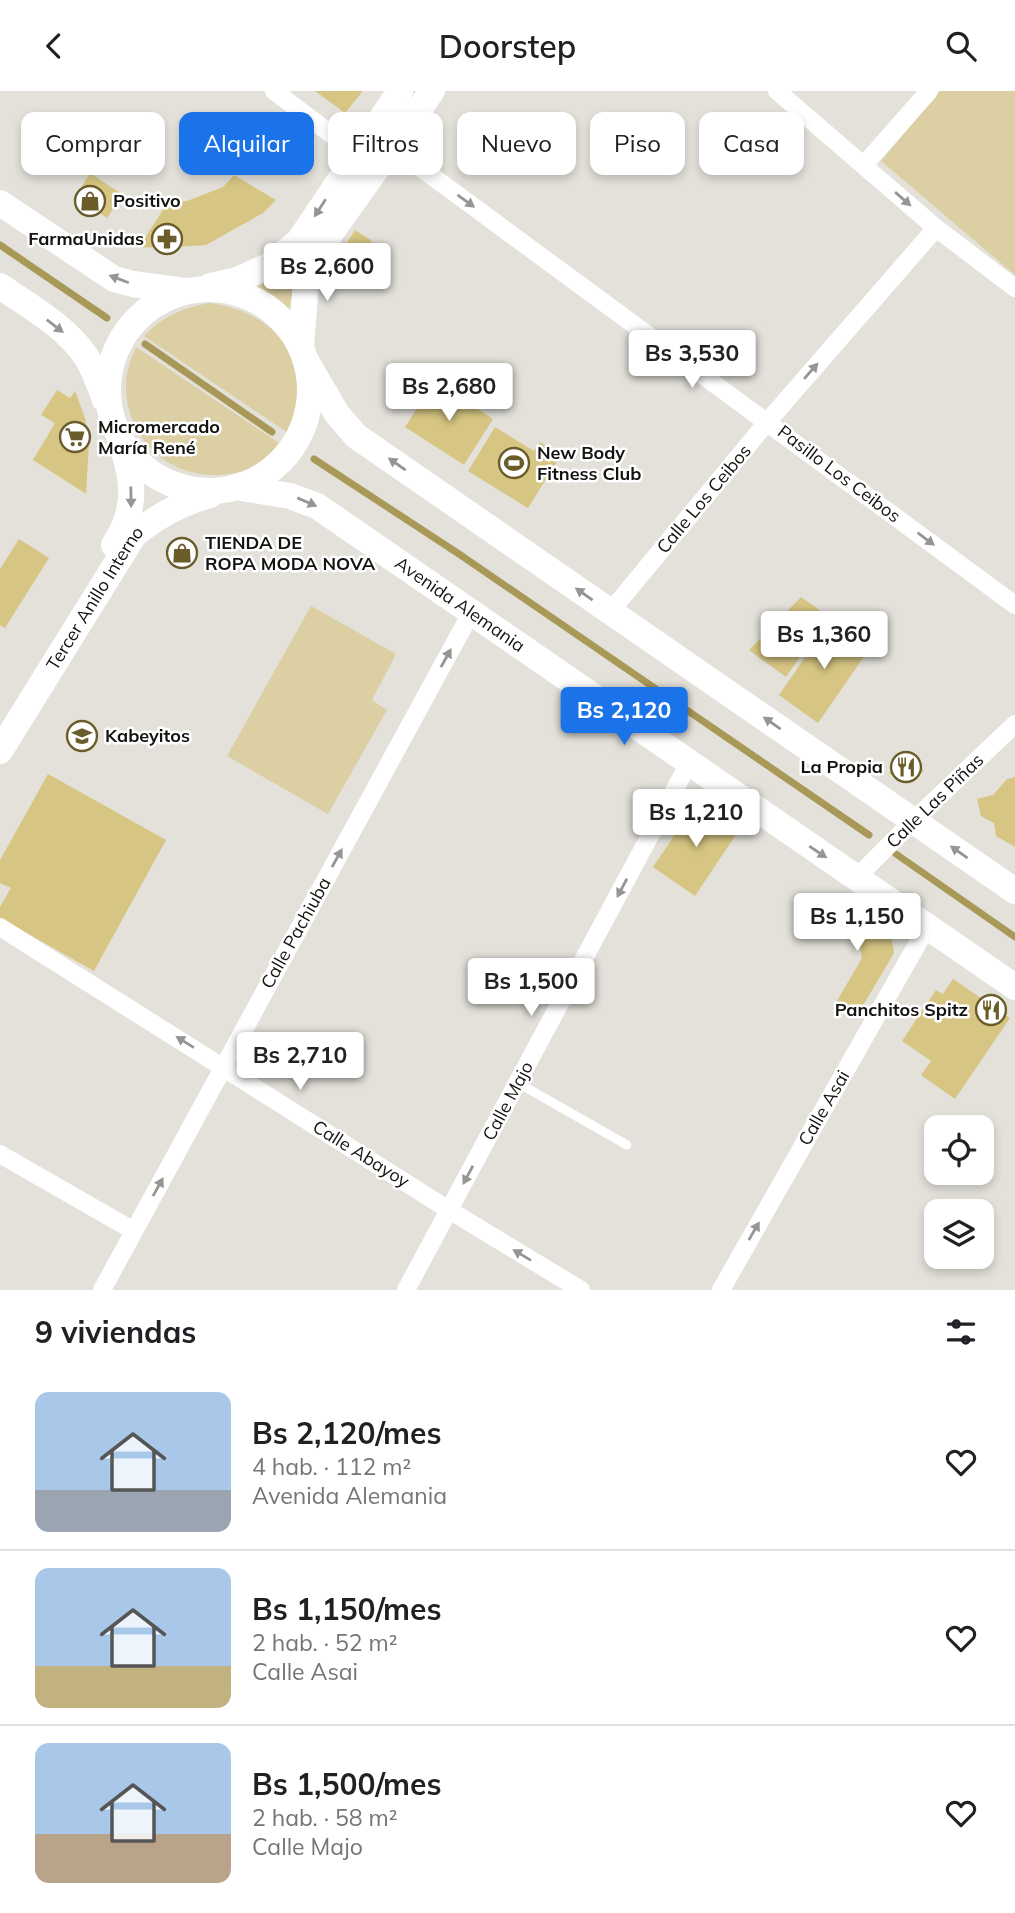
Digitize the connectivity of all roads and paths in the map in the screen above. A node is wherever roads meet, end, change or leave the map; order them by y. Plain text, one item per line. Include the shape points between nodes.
1 (274, 91) edge
2 (400, 91) edge
3 (432, 91) edge
4 (777, 91) edge
5 (929, 91) edge
6 (385, 112) edge
7 (416, 112) edge
8 (328, 132) edge
9 (864, 165) junction
10 (342, 175) edge
11 (371, 175) edge
12 (431, 175) edge
13 (0, 203) edge
14 (936, 228) junction
15 (0, 286) edge
16 (1015, 288) edge
17 (193, 290) junction
18 (303, 353) junction
19 (768, 421) junction
20 (113, 422) junction
21 (234, 489) junction
22 (1015, 605) edge
23 (610, 612) junction
24 (471, 613) junction
25 (1015, 724) edge
26 (0, 727) edge
27 (0, 751) edge
28 (689, 764) junction
29 (913, 821) junction
30 (856, 878) junction
31 (1015, 891) edge
32 (927, 926) junction
33 (0, 927) edge
34 (1015, 987) edge
35 (223, 1066) junction
36 (517, 1083) junction
37 (627, 1145) dead end
38 (0, 1154) edge
39 (449, 1210) junction
40 (134, 1231) junction
41 (102, 1290) edge
42 (406, 1290) edge
43 (581, 1290) edge
44 (721, 1290) edge

1 - 8 street
2 - 6 main road
3 - 7 main road
4 - 9 street
5 - 9 street
9 -> 14 street
10 -> 17 main road via 299,241 268,266 237,280
11 - 18 main road via 318,251 306,282
12 -> 19 street, Pasillo Los Ceibos
17 -> 13 main road via 114,279
14 - 16 street
19 -> 14 street, Calle Los Ceibos
15 -> 20 main road via 75,343 94,371
17 - 18 main road via 249,296 288,326
17 - 20 main road via 154,305 129,328 114,354 108,383
18 - 21 main road via 310,390 305,422 291,451 268,473
23 -> 18 main road via 356,436 337,414
19 -> 22 street, Pasillo Los Ceibos
19 - 23 street, Calle Los Ceibos
20 - 21 main road via 130,454 150,474 174,487 200,492
20 -> 26 main road, Tercer Anillo Interno via 130,484 131,512 125,529
21 -> 24 main road, Avenida Alemania via 290,496 317,506
21 - 27 main road, Tercer Anillo Interno via 191,500 157,516 134,535
29 -> 23 main road
24 - 28 main road, Avenida Alemania
35 -> 24 street, Calle Pachiuba
25 - 29 street, Calle Las Piñas
28 -> 30 main road, Avenida Alemania
28 -> 36 street, Calle Majo
29 - 30 street, Calle Las Piñas
31 -> 29 main road
30 - 32 main road, Avenida Alemania
32 - 34 main road, Avenida Alemania
44 -> 32 street, Calle Asai
35 -> 33 street, Calle Abayoy
35 - 39 street, Calle Abayoy
40 -> 35 street, Calle Pachiuba
36 - 37 lane
36 -> 39 street, Calle Majo
38 - 40 street
39 - 42 street, Calle Majo
43 -> 39 street, Calle Abayoy
40 - 41 street, Calle Pachiuba

